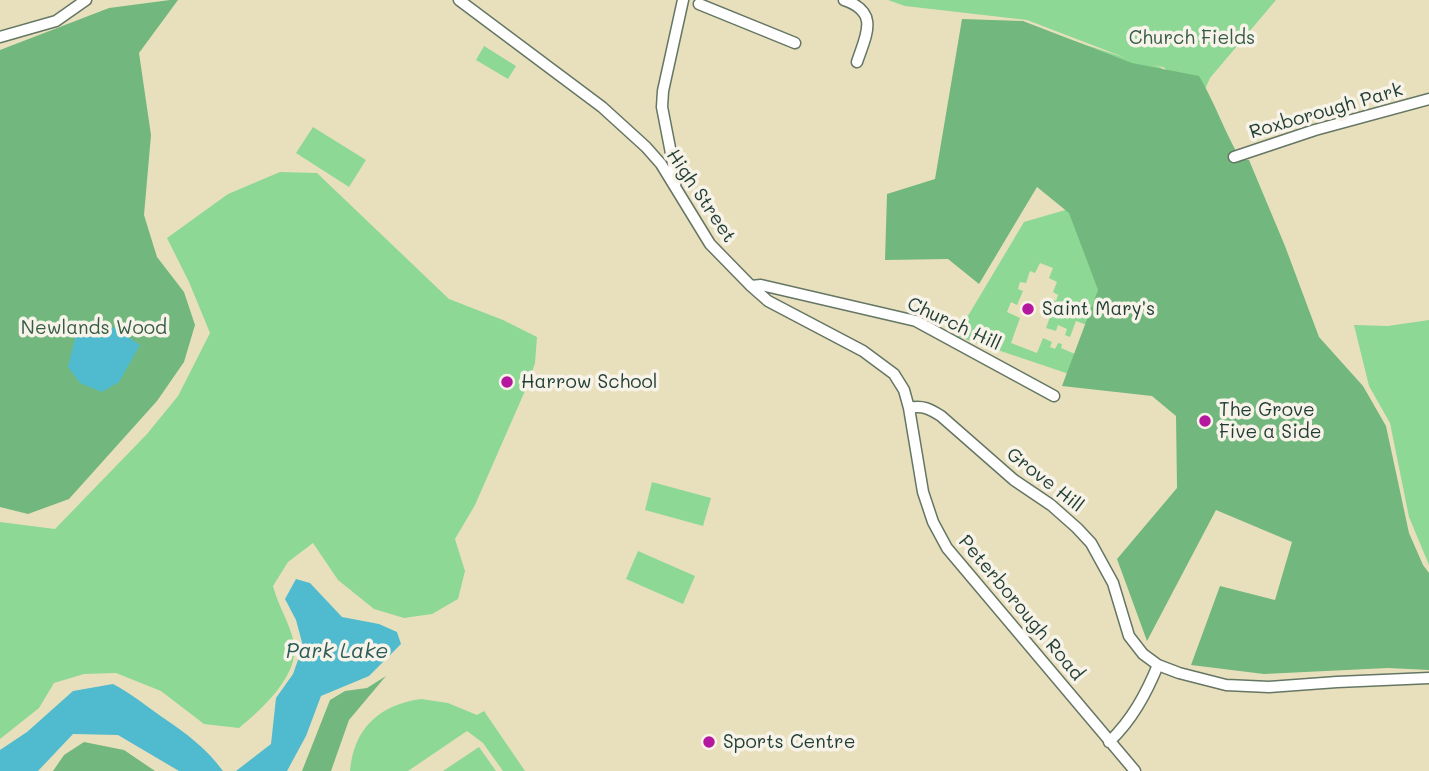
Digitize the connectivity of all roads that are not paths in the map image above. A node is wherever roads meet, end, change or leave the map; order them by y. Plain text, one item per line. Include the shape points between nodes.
1 (86, 0) edge
2 (458, 0) edge
3 (683, 0) edge
4 (844, 0) edge
5 (699, 4) dead end
6 (0, 37) edge
7 (795, 43) dead end
8 (857, 62) dead end
9 (1429, 99) edge
10 (1234, 157) dead end
11 (674, 187) junction
12 (751, 286) junction
13 (1054, 396) dead end
14 (909, 408) junction
15 (1158, 665) junction
16 (1429, 678) edge
17 (1109, 742) junction
18 (1135, 771) edge

1 - 6 street via 56,21
2 - 11 street, High Street via 611,115 661,164
3 - 11 street via 662,99
4 - 8 street via 867,16
5 - 7 street
9 - 10 street, Roxborough Park
11 - 12 street, High Street via 710,244
12 - 13 street, Church Hill via 916,321
12 - 14 street, High Street via 768,301 883,364 898,379
14 - 15 street, Grove Hill via 928,408 941,416 1077,528 1104,565 1129,636
14 - 17 street, Peterborough Road via 923,492 947,548
15 - 16 street, Grove Hill via 1226,685 1258,687
15 - 17 street via 1137,708
17 - 18 street, Peterborough Road

